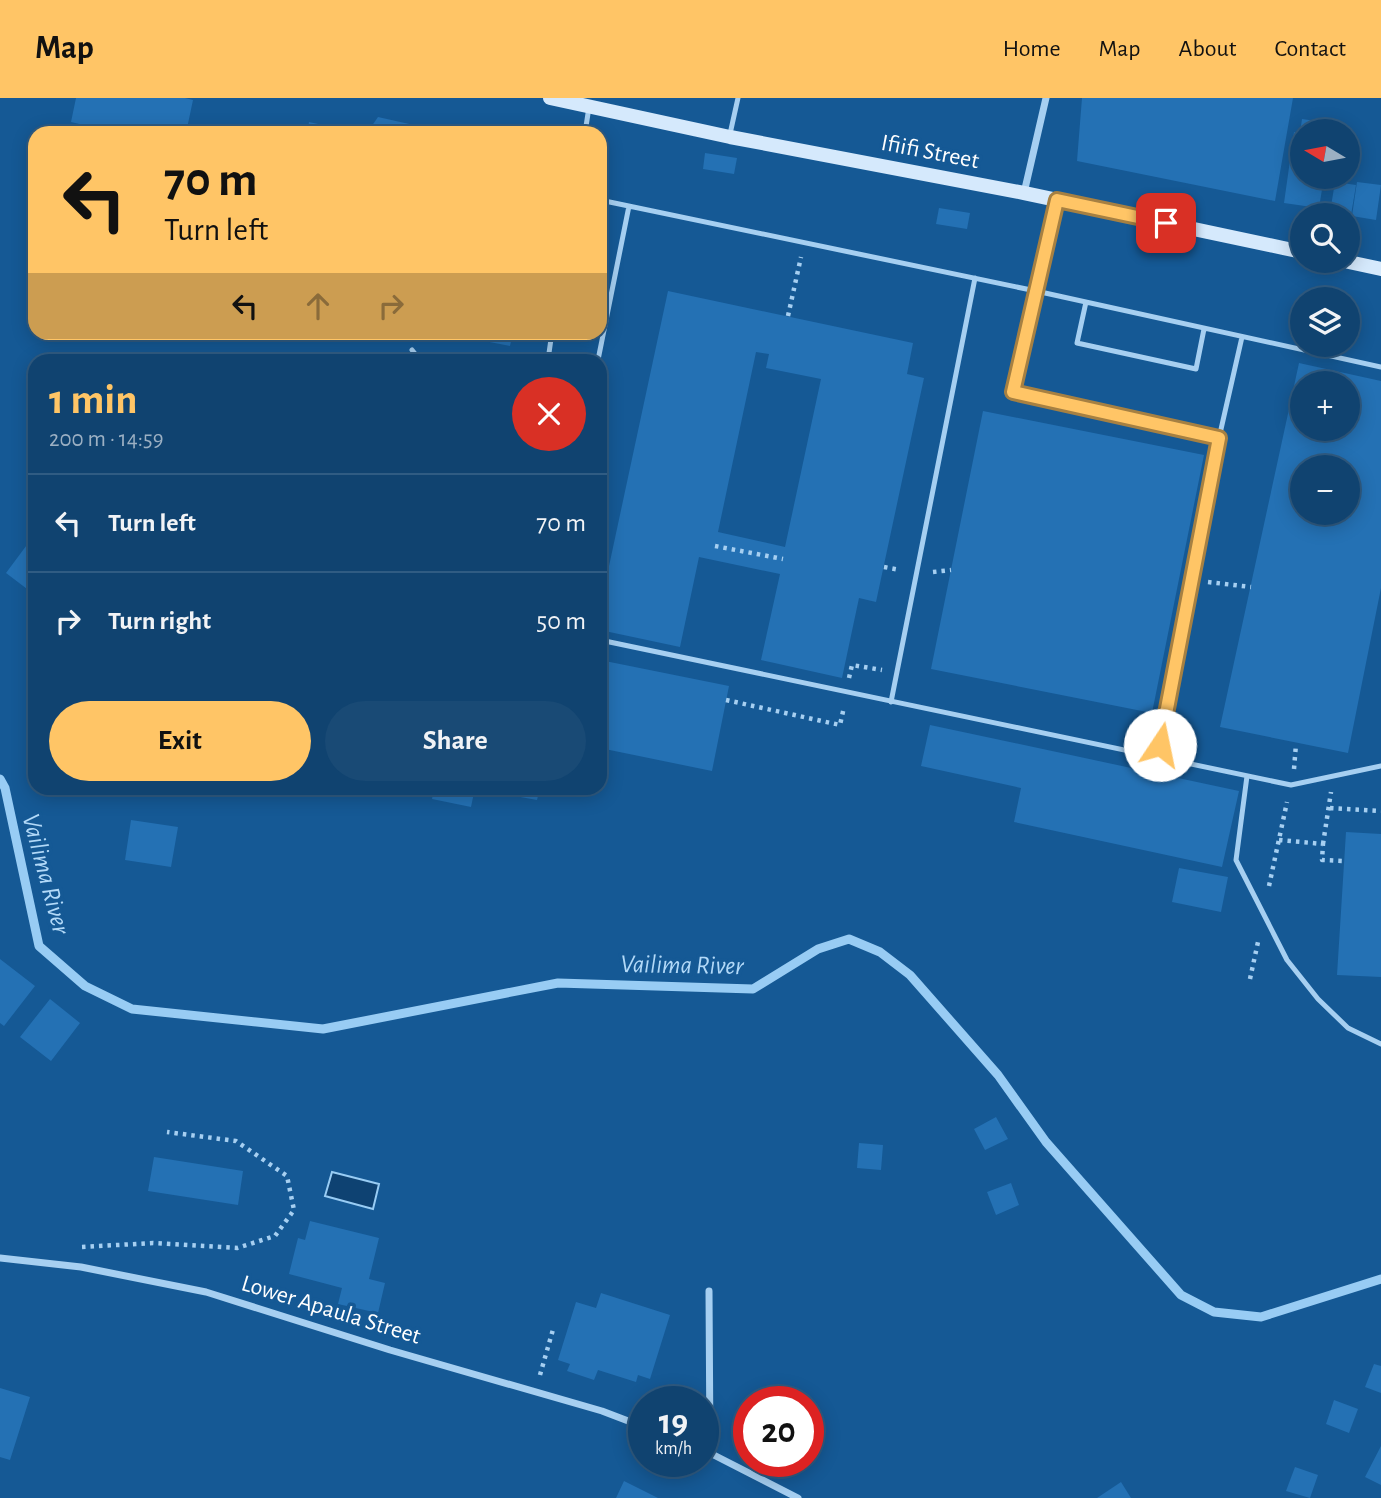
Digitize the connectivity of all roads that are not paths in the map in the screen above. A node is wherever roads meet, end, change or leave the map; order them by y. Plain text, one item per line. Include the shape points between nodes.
1 (550, 98) edge
2 (738, 98) edge
3 (1046, 98) edge
4 (589, 107) junction
5 (585, 126) edge
6 (730, 137) junction
7 (1024, 193) junction
8 (1057, 200) junction
9 (607, 201) edge
10 (629, 206) junction
11 (1290, 249) edge
12 (1360, 265) edge
13 (1381, 269) edge
14 (975, 278) junction
15 (1036, 291) junction
16 (1086, 302) junction
17 (607, 315) edge
18 (1204, 328) junction
19 (1242, 337) junction
20 (412, 350) dead end
21 (415, 354) edge
22 (1381, 367) edge
23 (1219, 438) junction
24 (607, 641) edge
25 (891, 702) junction
26 (1157, 757) junction
27 (1381, 766) edge
28 (1247, 776) junction
29 (1381, 1044) edge
30 (0, 1258) edge
31 (709, 1291) dead end
32 (708, 1386) edge
33 (628, 1421) edge
34 (719, 1457) edge
35 (798, 1498) edge

1 - 4 main road, Ifiifi Street
2 - 6 lane
3 - 7 street
4 - 5 lane
4 - 6 main road, Ifiifi Street
6 - 7 main road, Ifiifi Street
7 - 8 main road, Ifiifi Street
8 - 11 main road, Ifiifi Street
8 - 15 lane
9 - 10 lane
10 - 14 lane
10 - 17 lane
12 - 13 main road
14 - 15 lane
14 - 25 lane
15 - 16 lane
15 - 23 lane via 1013,392
16 - 18 lane
16 - 18 lane via 1077,343 1196,369
18 - 19 lane
19 - 22 lane
19 - 23 lane
20 - 21 lane
23 - 26 lane
24 - 25 lane
25 - 26 lane
26 - 28 lane
27 - 28 lane via 1291,785
28 - 29 lane via 1236,860 1263,915 1287,960 1318,999 1348,1028
30 - 33 street, Lower Apaula Street via 81,1267 206,1292
31 - 32 street
34 - 35 street

